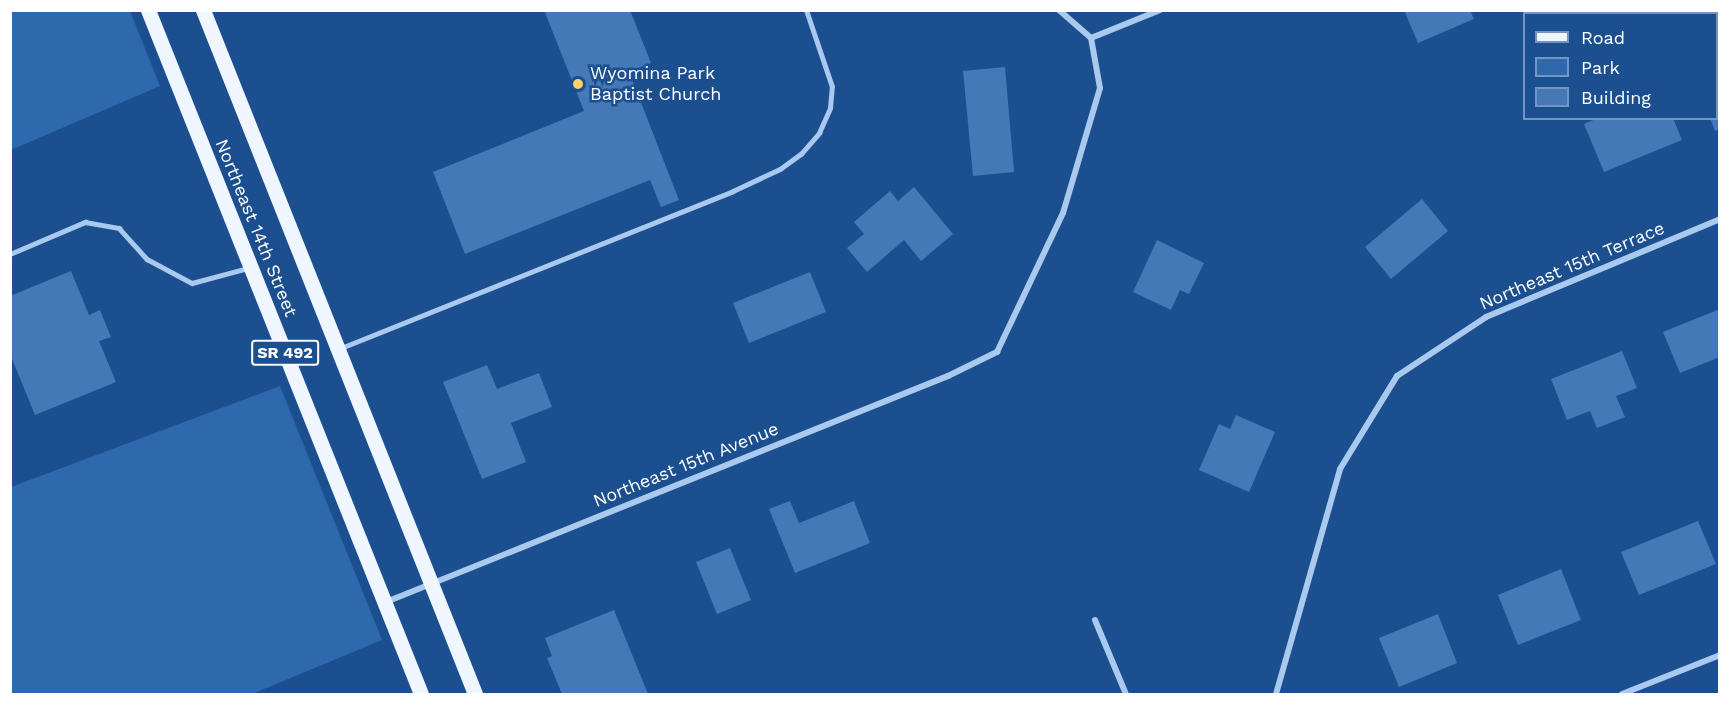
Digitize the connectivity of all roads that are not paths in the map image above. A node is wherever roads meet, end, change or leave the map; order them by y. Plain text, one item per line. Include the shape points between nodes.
1 (148, 10) edge
2 (203, 10) edge
3 (806, 10) edge
4 (1059, 10) edge
5 (1160, 10) edge
6 (1090, 38) junction
7 (1719, 219) edge
8 (10, 254) edge
9 (250, 267) junction
10 (338, 349) junction
11 (431, 584) junction
12 (384, 603) junction
13 (1095, 620) dead end
14 (1719, 655) edge
15 (421, 694) edge
16 (475, 694) edge
17 (1126, 694) edge
18 (1276, 694) edge
19 (1622, 694) edge

1 - 9 main road, Northeast 14th Street / SR 492
2 - 10 main road, Northeast 14th Street / SR 492
3 - 10 lane via 832,87 830,108 819,133 801,154 733,191
4 - 6 street
5 - 6 street
6 - 11 street, Northeast 15th Avenue via 1100,88 1063,213 997,352 948,376
7 - 18 street, Northeast 15th Terrace via 1486,317 1397,376 1340,469
8 - 9 lane via 85,222 118,228 147,259 192,283
9 - 12 main road, Northeast 14th Street / SR 492
10 - 11 main road, Northeast 14th Street / SR 492
11 - 12 street, Northeast 15th Avenue
11 - 16 main road, Northeast 14th Street / SR 492
12 - 15 main road, Northeast 14th Street / SR 492
13 - 17 street
14 - 19 street

